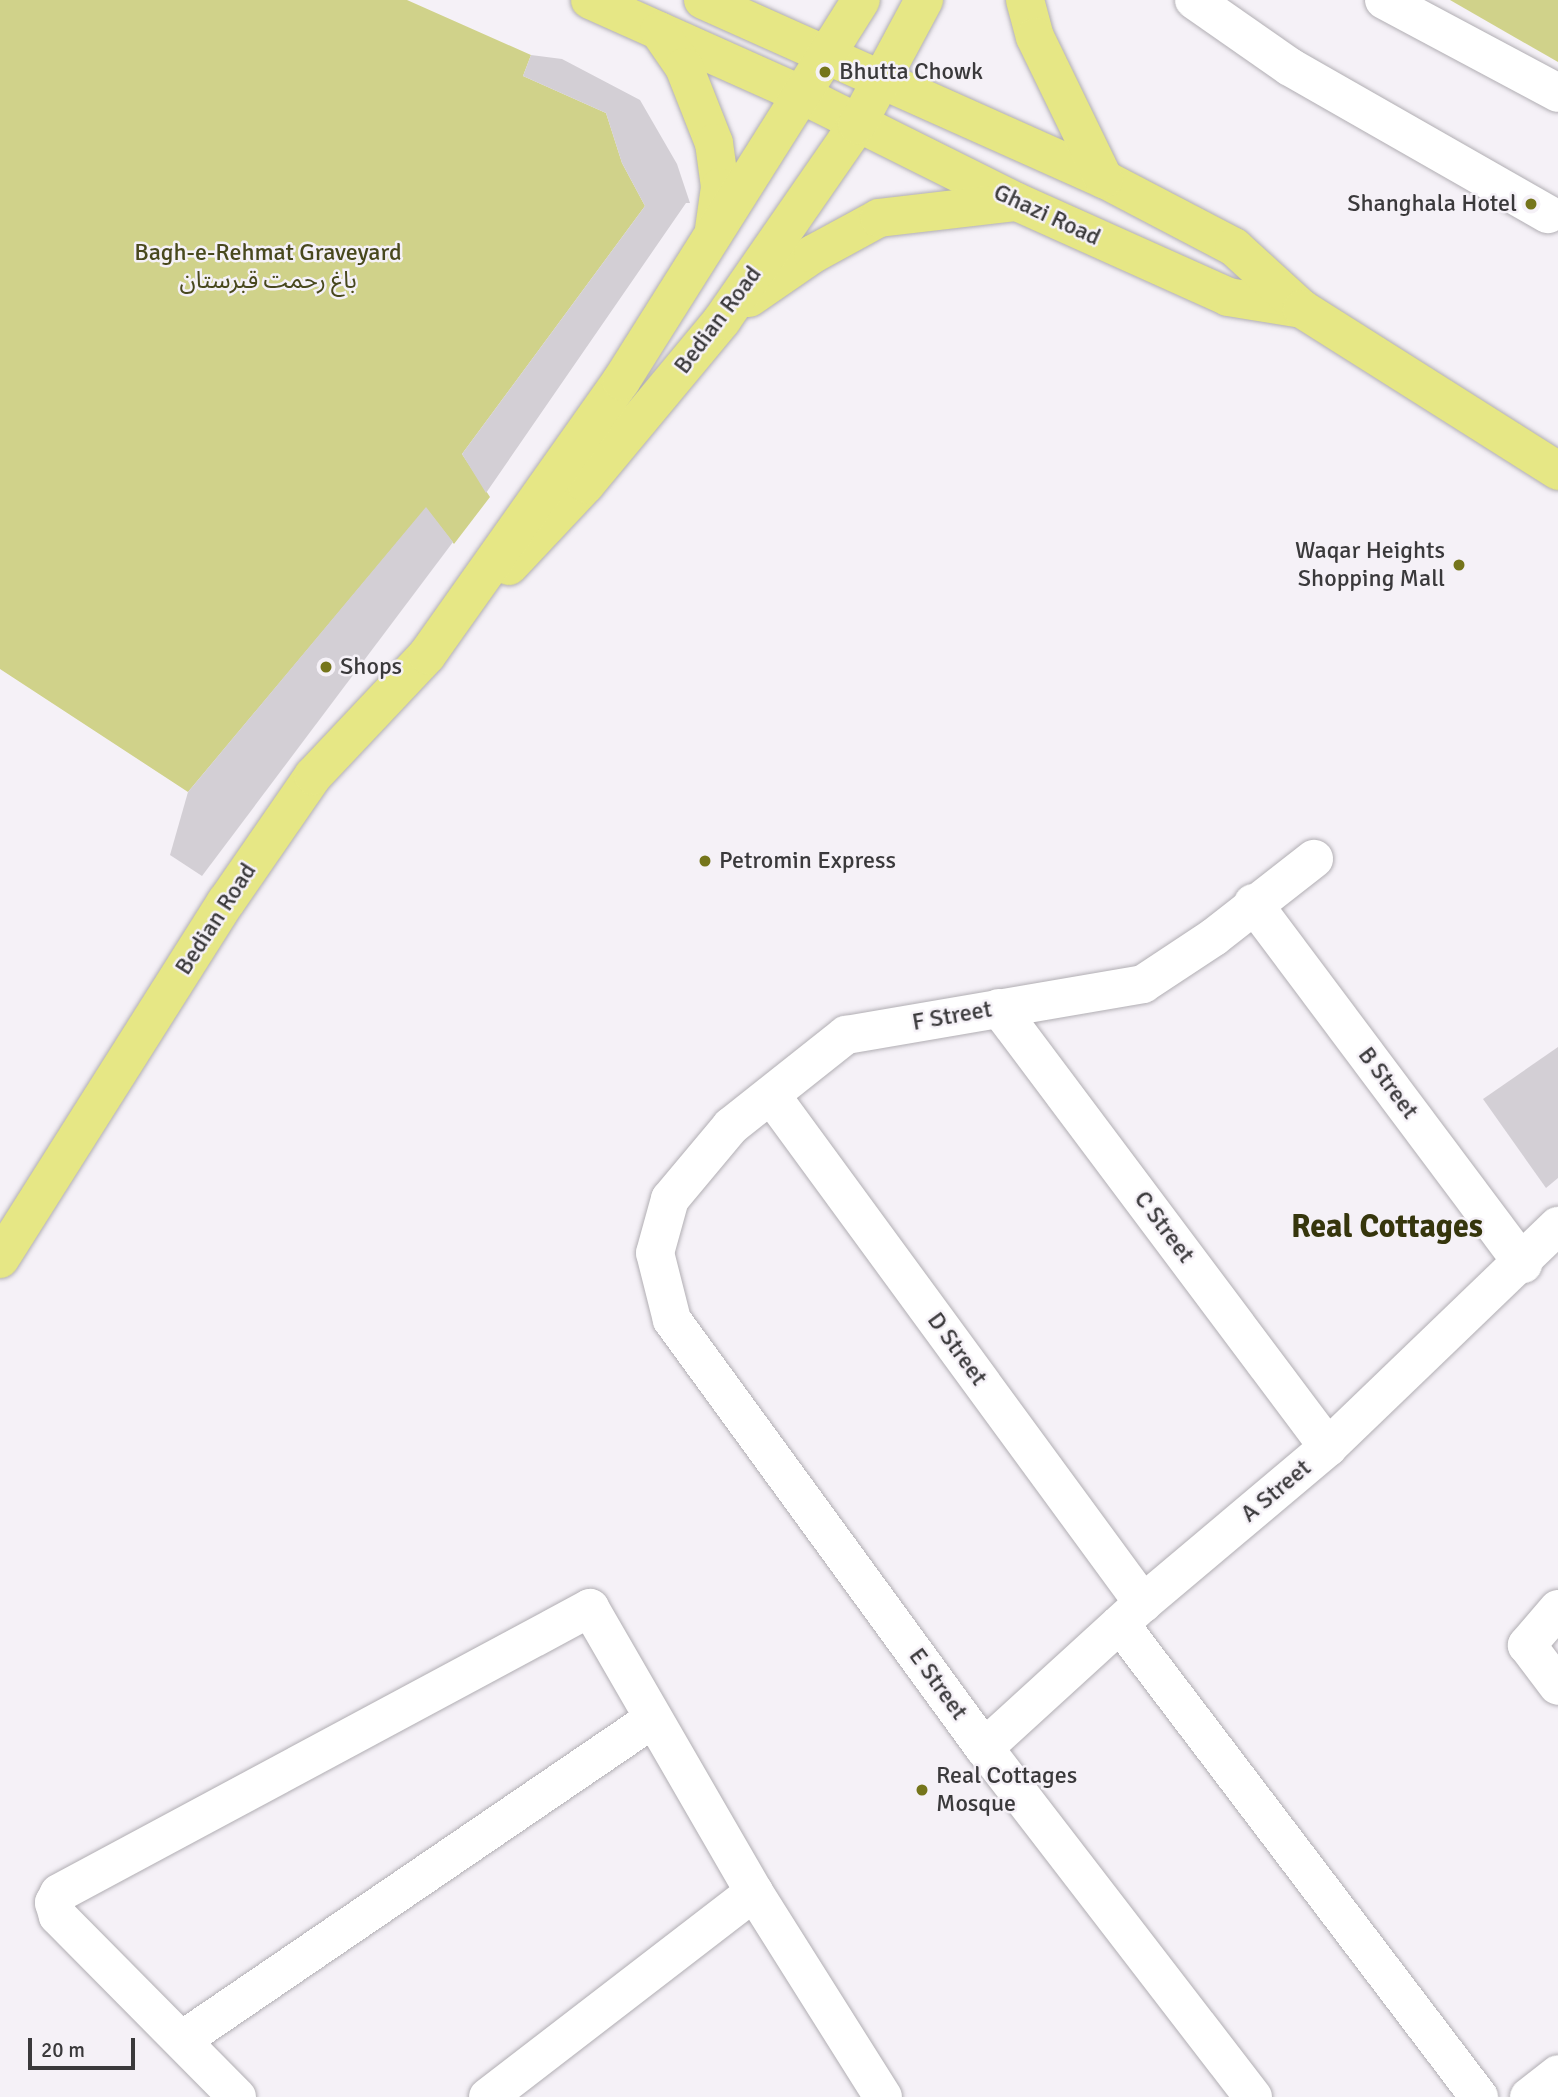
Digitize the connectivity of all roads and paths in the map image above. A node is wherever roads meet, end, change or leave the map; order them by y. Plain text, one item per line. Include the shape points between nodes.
1 (590, 0) edge
2 (703, 0) edge
3 (861, 0) edge
4 (924, 0) edge
5 (1025, 0) edge
6 (1195, 0) edge
7 (1384, 0) edge
8 (659, 31) junction
9 (824, 56) junction
10 (880, 83) junction
11 (1558, 93) edge
12 (802, 95) junction
13 (858, 125) junction
14 (1104, 179) junction
15 (1017, 202) junction
16 (1548, 214) dead end
17 (713, 234) junction
18 (1303, 309) junction
19 (722, 320) junction
20 (1558, 471) edge
21 (465, 603) junction
22 (1314, 859) dead end
23 (1254, 903) junction
24 (999, 1008) junction
25 (771, 1095) junction
26 (1558, 1226) edge
27 (655, 1253) joint
28 (0, 1259) edge
29 (1522, 1264) junction
30 (1328, 1447) junction
31 (1558, 1609) edge
32 (1131, 1614) junction
33 (1558, 1686) edge
34 (653, 1719) junction
35 (984, 1748) junction
36 (754, 1892) junction
37 (182, 2040) junction
38 (1558, 2074) edge
39 (869, 2092) edge
40 (237, 2097) edge
41 (488, 2097) edge
42 (1253, 2097) edge
43 (1479, 2097) edge
44 (1529, 2097) edge

1 - 8 main road, Ghazi Road
2 - 9 main road, Ghazi Road
3 - 9 main road, Bedian Road
4 - 10 main road, Bedian Road
5 - 14 main road via 1035,37
6 - 16 street via 1290,67
7 - 11 street
8 - 12 main road, Ghazi Road
8 - 17 main road via 684,67 714,143 720,187
9 - 10 main road, Ghazi Road
9 - 12 main road, Bedian Road
10 - 13 main road, Bedian Road
10 - 14 main road, Ghazi Road
12 - 13 main road, Ghazi Road
12 - 17 main road, Bedian Road
13 - 15 main road, Ghazi Road
13 - 19 main road, Bedian Road
14 - 18 main road, Ghazi Road via 1234,247
15 - 18 main road, Ghazi Road via 1228,297
15 - 19 main road via 879,218 813,254
17 - 21 main road, Bedian Road via 621,381
18 - 20 main road, Ghazi Road
19 - 21 main road, Bedian Road via 525,553
21 - 28 main road, Bedian Road via 427,655 313,776 226,902
22 - 23 street, F Street
23 - 24 street, F Street via 1214,937 1143,984
23 - 29 street, B Street
24 - 25 street, F Street via 846,1035
24 - 30 street, C Street
25 - 27 street, F Street via 731,1126 670,1199
25 - 32 street, D Street
26 - 29 street, A Street
27 - 35 street, E Street via 672,1320
29 - 30 street, A Street
30 - 32 street, A Street
31 - 33 street via 1527,1645
32 - 35 street, A Street
32 - 43 street, D Street
34 - 36 street
34 - 37 street
34 - 37 street via 595,1611 582,1609 60,1893 54,1903 58,1916
35 - 42 street, E Street
36 - 39 street
36 - 41 street
37 - 40 street
38 - 44 street

